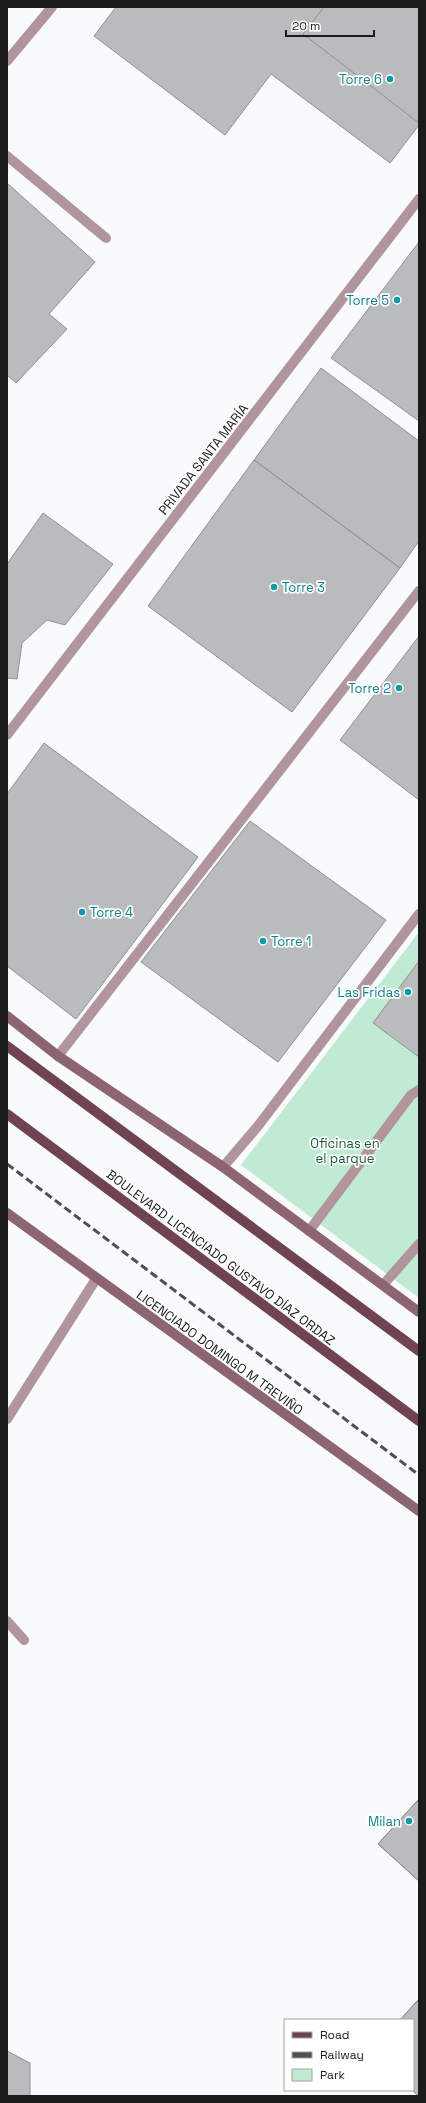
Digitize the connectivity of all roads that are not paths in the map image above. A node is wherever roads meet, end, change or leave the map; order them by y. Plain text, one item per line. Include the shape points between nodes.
1 (52, 7) edge
2 (7, 61) edge
3 (7, 156) edge
4 (419, 199) edge
5 (106, 238) dead end
6 (419, 591) edge
7 (7, 735) edge
8 (419, 914) edge
9 (7, 1016) edge
10 (7, 1046) edge
11 (58, 1056) junction
12 (419, 1090) edge
13 (7, 1114) edge
14 (223, 1167) junction
15 (7, 1213) edge
16 (309, 1231) junction
17 (419, 1244) edge
18 (96, 1279) junction
19 (383, 1285) junction
20 (419, 1312) edge
21 (419, 1351) edge
22 (7, 1418) edge
23 (419, 1421) edge
24 (419, 1511) edge
25 (7, 1621) edge
26 (24, 1640) dead end

1 - 2 street
3 - 5 street
4 - 7 street, PRIVADA SANTA MARÍA
6 - 11 street
8 - 14 street via 258,1126
9 - 11 main road
10 - 21 main road
11 - 14 main road
12 - 16 street via 411,1095
13 - 23 main road, BOULEVARD LICENCIADO GUSTAVO DÍAZ ORDAZ
14 - 16 main road
15 - 18 main road, LICENCIADO DOMINGO M TREVIÑO
16 - 19 main road
17 - 19 street
18 - 22 street
18 - 24 main road, LICENCIADO DOMINGO M TREVIÑO
19 - 20 main road
25 - 26 street

